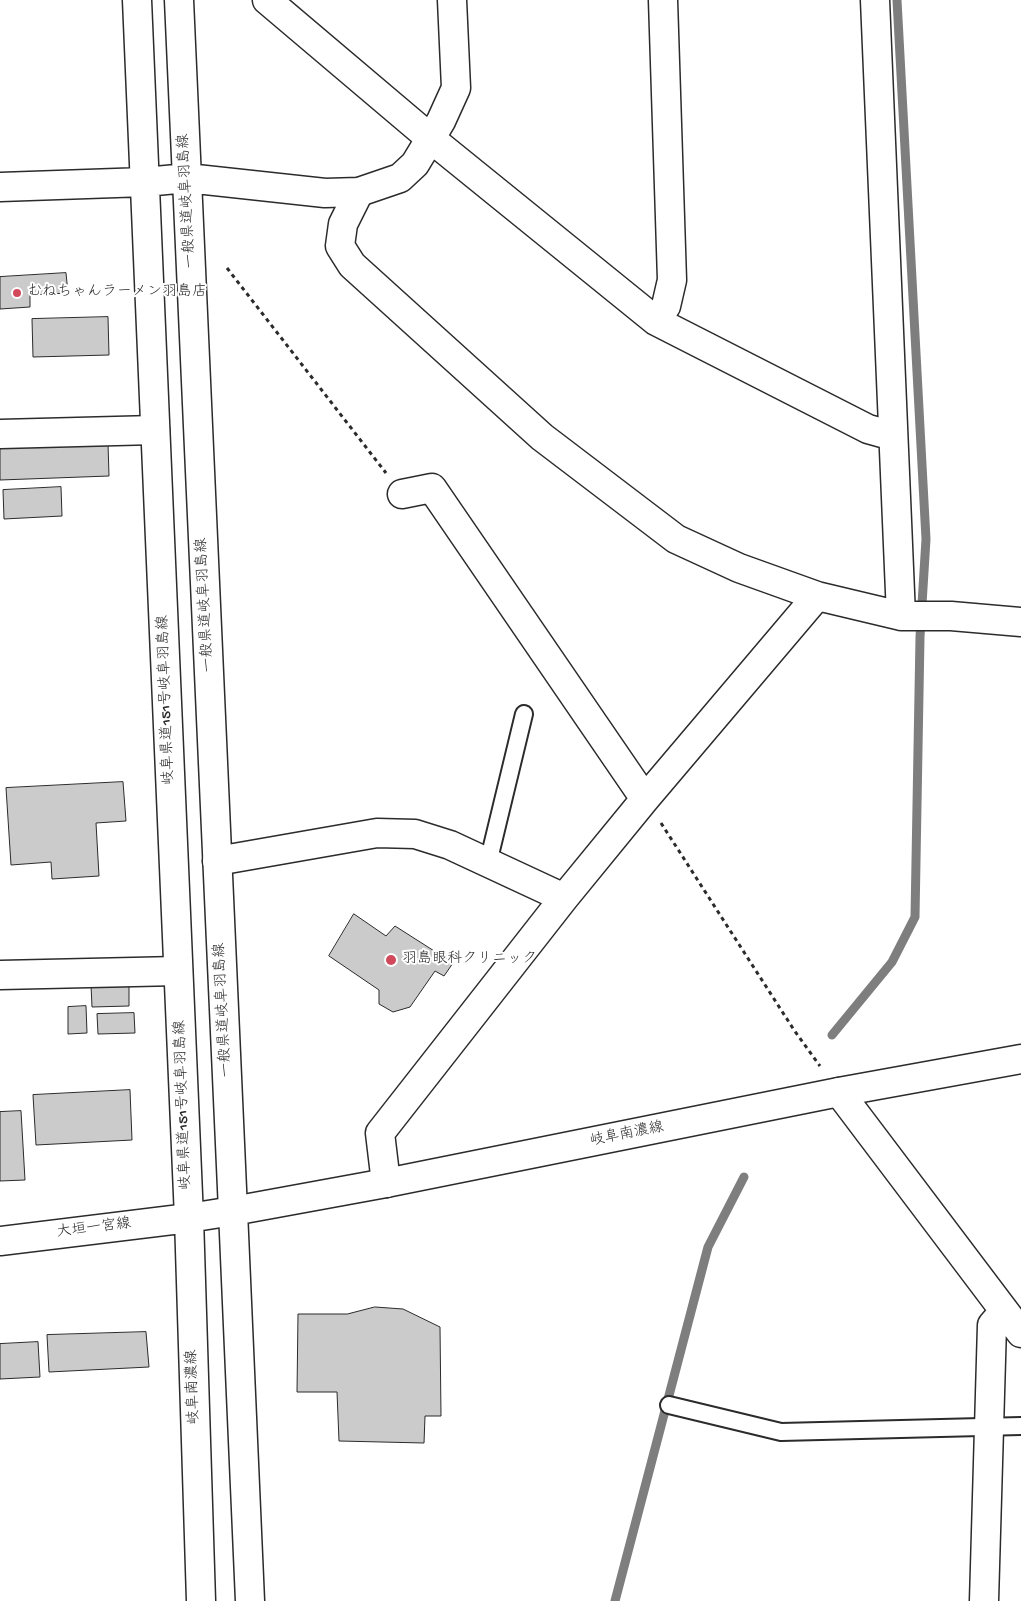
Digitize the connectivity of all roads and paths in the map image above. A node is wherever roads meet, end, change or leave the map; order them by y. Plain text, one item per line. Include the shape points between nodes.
1 (137, 0) edge
2 (179, 0) edge
3 (267, 0) edge
4 (452, 0) edge
5 (663, 0) edge
6 (875, 0) edge
7 (430, 138) junction
8 (187, 178) junction
9 (145, 182) junction
10 (0, 187) edge
11 (359, 192) junction
12 (227, 268) dead end
13 (656, 321) junction
14 (155, 430) junction
15 (0, 434) edge
16 (893, 436) junction
17 (402, 494) joint
18 (817, 596) junction
19 (901, 616) junction
20 (1021, 622) edge
21 (524, 714) dead end
22 (645, 799) junction
23 (217, 861) junction
24 (488, 863) junction
25 (564, 898) junction
26 (178, 971) junction
27 (0, 975) edge
28 (1021, 1059) edge
29 (838, 1092) junction
30 (386, 1183) junction
31 (233, 1211) junction
32 (189, 1218) junction
33 (0, 1241) edge
34 (1004, 1311) junction
35 (1021, 1333) edge
36 (669, 1405) dead end
37 (1021, 1426) edge
38 (988, 1427) junction
39 (201, 1601) edge
40 (250, 1601) edge
41 (984, 1601) edge

1 - 9 street
2 - 8 street, 一般県道岐阜羽島線
3 - 7 street
4 - 7 street via 456,88
5 - 13 street via 672,280 666,306
6 - 16 street
7 - 11 street via 415,164 400,178
7 - 13 street
8 - 9 street
8 - 11 street via 325,192
8 - 23 street, 一般県道岐阜羽島線
9 - 10 street
9 - 14 street, 岐阜県道151号岐阜羽島線
11 - 18 street via 343,224 340,246 352,265 542,437 676,538 739,568
12 - 17 path
13 - 16 street via 868,429
14 - 15 street
14 - 26 street, 岐阜県道151号岐阜羽島線
16 - 19 street
17 - 22 street via 432,488
18 - 19 street
18 - 22 street
19 - 20 street
21 - 24 lane
22 - 25 street
22 - 29 path via 794,1030
23 - 24 street via 377,833 415,834 450,845
23 - 31 street, 一般県道岐阜羽島線
24 - 25 street
25 - 30 street via 380,1134
26 - 27 street
26 - 32 street, 岐阜県道151号岐阜羽島線
28 - 29 street, 岐阜南濃線
29 - 30 street, 岐阜南濃線
29 - 34 street
30 - 31 street, 岐阜南濃線
31 - 32 street, 岐阜南濃線
31 - 40 street
32 - 33 street, 大垣一宮線
32 - 39 street, 岐阜南濃線
34 - 35 street
34 - 38 street via 992,1325
36 - 38 lane via 781,1432
37 - 38 lane
38 - 41 street

